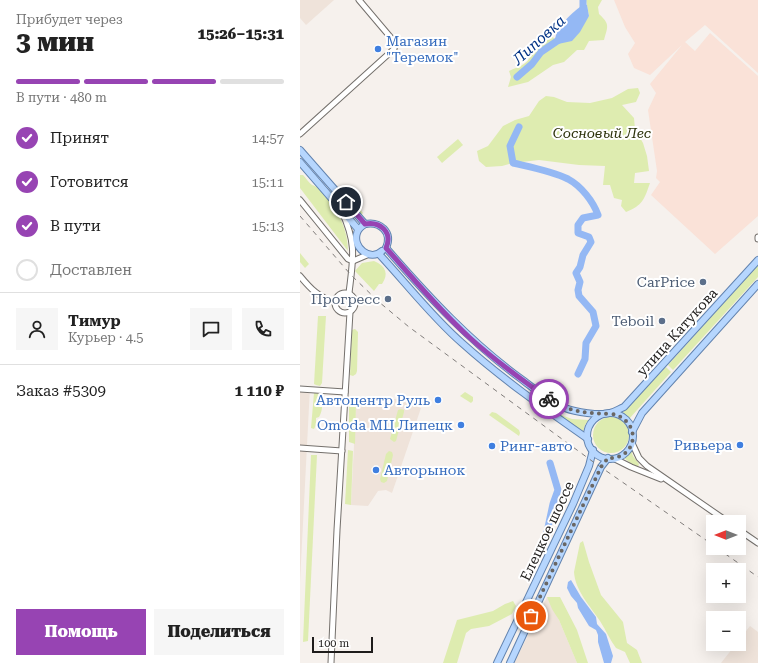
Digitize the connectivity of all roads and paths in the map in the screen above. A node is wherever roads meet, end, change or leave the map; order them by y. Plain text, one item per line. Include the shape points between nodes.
1 (359, 0) edge
2 (300, 134) edge
3 (300, 150) edge
4 (300, 162) edge
5 (300, 200) edge
6 (338, 206) junction
7 (365, 224) junction
8 (358, 229) junction
9 (356, 237) junction
10 (353, 246) junction
11 (386, 248) junction
12 (379, 254) junction
13 (367, 255) junction
14 (758, 260) edge
15 (353, 261) junction
16 (300, 276) edge
17 (758, 284) edge
18 (349, 293) junction
19 (335, 302) junction
20 (350, 312) junction
21 (300, 389) edge
22 (345, 392) junction
23 (609, 413) junction
24 (632, 432) junction
25 (588, 439) junction
26 (632, 443) junction
27 (300, 448) edge
28 (342, 450) junction
29 (593, 450) junction
30 (612, 459) junction
31 (669, 481) junction
32 (718, 515) edge
33 (746, 535) edge
34 (758, 543) edge
35 (331, 663) edge
36 (497, 663) edge
37 (510, 663) edge

1 - 2 street via 392,39 395,44 394,50
3 - 7 main road
4 - 6 main road
5 - 15 street via 348,259
6 - 8 main road
6 - 10 street via 346,221
7 - 8 main road
7 - 11 main road via 375,223 384,228 388,239
8 - 9 main road
9 - 10 street
9 - 13 main road via 359,247
10 - 15 street
11 - 12 main road
11 - 23 main road via 470,338 513,373 565,408 584,413
12 - 13 main road
12 - 25 main road via 461,342
13 - 15 street
14 - 23 main road, улица Катукова via 624,407
15 - 18 street
16 - 19 street via 318,295
17 - 24 main road, улица Катукова via 642,413
18 - 19 street via 338,295
18 - 20 street via 356,301 355,308
19 - 20 street via 339,311
20 - 22 street
21 - 22 street
22 - 28 street
23 - 24 main road via 625,418
23 - 25 main road via 592,422
24 - 26 main road
25 - 29 main road
26 - 30 main road via 627,452
26 - 31 street via 639,458
27 - 28 street
28 - 35 street
29 - 30 main road via 600,456
29 - 36 main road, Елецкое шоссе via 590,466 573,504
30 - 31 street
30 - 37 main road, Елецкое шоссе via 601,467
31 - 32 street
33 - 34 street

